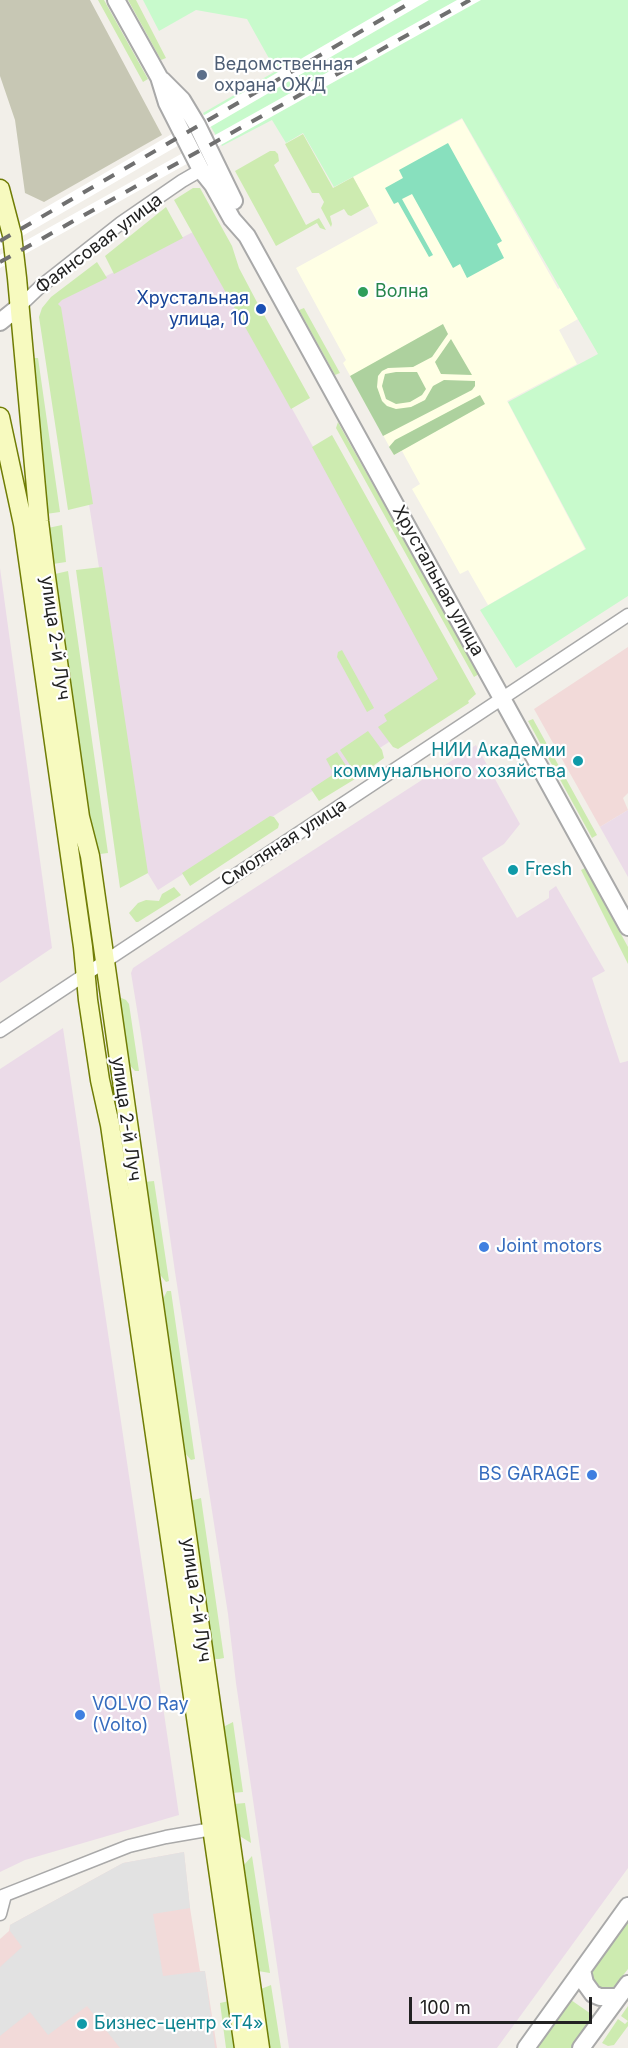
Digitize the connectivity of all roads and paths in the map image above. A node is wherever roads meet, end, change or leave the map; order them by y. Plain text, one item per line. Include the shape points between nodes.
1 (116, 0) edge
2 (159, 77) junction
3 (201, 170) junction
4 (0, 189) edge
5 (4, 219) edge
6 (247, 236) junction
7 (20, 306) junction
8 (0, 322) edge
9 (0, 417) edge
10 (628, 615) edge
11 (503, 698) junction
12 (628, 927) edge
13 (105, 961) junction
14 (86, 974) junction
15 (0, 1031) edge
16 (220, 1828) junction
17 (3, 1896) edge
18 (628, 1906) edge
19 (0, 1914) edge
20 (582, 1970) junction
21 (623, 1990) edge
22 (244, 2048) edge
23 (261, 2048) edge
24 (526, 2048) edge
25 (581, 2048) edge

1 - 2 street, Хрустальная улица
2 - 3 street, Хрустальная улица via 167,103
2 - 6 street, Хрустальная улица via 182,100 197,125
3 - 6 street, Хрустальная улица
3 - 7 street, Фаянсовая улица via 121,223
4 - 5 main road, улица 2-й Луч
5 - 7 main road, улица 2-й Луч
6 - 11 street, Хрустальная улица
7 - 8 street, Фаянсовая улица
7 - 13 main road, улица 2-й Луч via 39,521 80,817 90,856
9 - 14 main road, улица 2-й Луч via 24,533
10 - 11 street, Смоляная улица
11 - 12 street, Хрустальная улица
11 - 13 street, Смоляная улица
13 - 14 street, Смоляная улица
13 - 16 main road, улица 2-й Луч
14 - 15 street, Смоляная улица
14 - 16 main road, улица 2-й Луч
16 - 17 street via 129,1846
16 - 22 main road, улица 2-й Луч
16 - 23 main road, улица 2-й Луч
17 - 19 street
18 - 20 street
20 - 21 street via 593,1994
20 - 24 street
21 - 25 street

